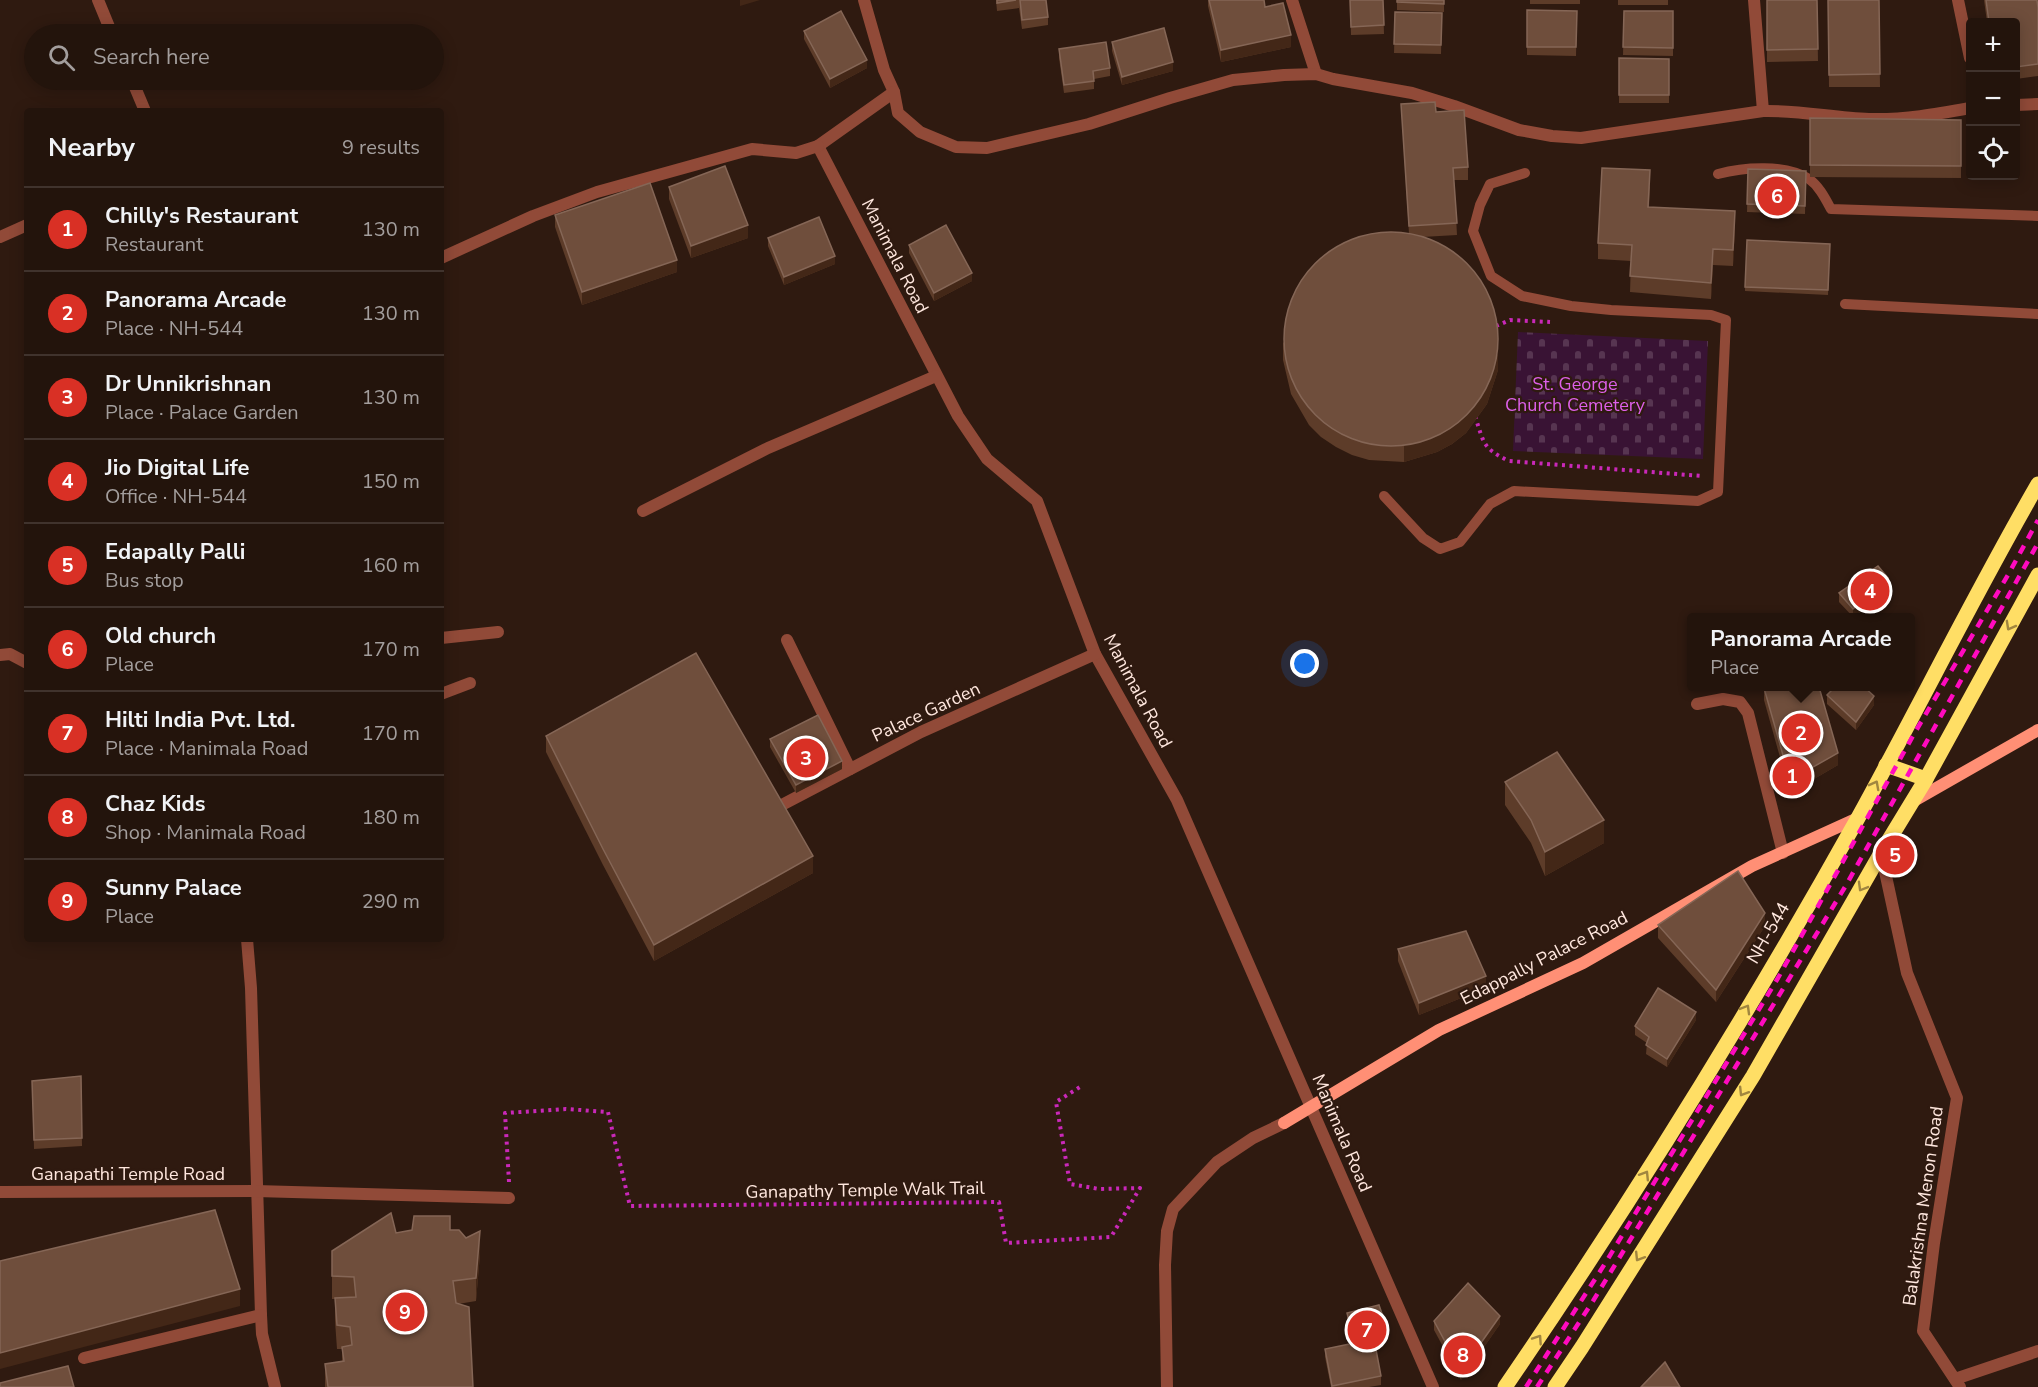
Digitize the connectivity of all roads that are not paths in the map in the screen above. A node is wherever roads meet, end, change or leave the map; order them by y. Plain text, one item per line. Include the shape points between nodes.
1 (98, 0) edge
2 (864, 0) edge
3 (1292, 0) edge
4 (1754, 0) edge
5 (1958, 0) edge
6 (108, 24) edge
7 (1966, 36) edge
8 (1316, 74) junction
9 (136, 90) edge
10 (894, 92) junction
11 (2038, 104) edge
12 (2020, 105) edge
13 (144, 108) edge
14 (1966, 109) edge
15 (1763, 111) junction
16 (818, 146) junction
17 (1525, 173) dead end
18 (1718, 174) dead end
19 (2038, 216) edge
20 (24, 226) edge
21 (0, 237) edge
22 (444, 257) edge
23 (1845, 304) dead end
24 (2038, 314) edge
25 (936, 376) junction
26 (2038, 484) edge
27 (1384, 496) dead end
28 (644, 511) dead end
29 (2038, 574) edge
30 (498, 632) dead end
31 (444, 638) edge
32 (787, 640) dead end
33 (1095, 654) junction
34 (0, 655) edge
35 (24, 661) edge
36 (470, 683) dead end
37 (444, 693) edge
38 (1697, 704) dead end
39 (2038, 730) edge
40 (1886, 765) junction
41 (850, 769) junction
42 (1926, 778) junction
43 (1912, 802) junction
44 (776, 808) edge
45 (1858, 818) junction
46 (1783, 853) junction
47 (1881, 853) junction
48 (247, 942) edge
49 (1310, 1107) junction
50 (256, 1191) junction
51 (0, 1192) edge
52 (509, 1198) road end
53 (261, 1315) junction
54 (2038, 1351) edge
55 (84, 1358) dead end
56 (1957, 1383) edge
57 (275, 1387) edge
58 (1167, 1387) edge
59 (1433, 1387) edge
60 (1505, 1387) edge
61 (1555, 1387) edge

1 - 6 street
2 - 10 street
3 - 8 street
4 - 15 street
5 - 7 street
8 - 10 street via 1233,80 1089,124 987,148 956,147 920,132 898,113
8 - 15 street via 1412,93 1519,130 1552,136 1581,138
9 - 13 street
10 - 16 street
11 - 12 street
14 - 15 street via 1900,120
16 - 22 street via 796,153 752,150 597,192
16 - 25 street, Manimala Road
17 - 27 lane via 1490,184 1480,205 1473,231 1491,276 1522,296 1570,306 1711,315 1726,320 1718,492 1698,501 1514,491 1490,504 1460,542 1440,549 1423,538
18 - 19 lane via 1739,169 1778,169 1808,178 1820,189 1831,209
20 - 21 street
23 - 24 lane
25 - 28 street via 768,448
25 - 33 street, Manimala Road via 987,459 1037,501
26 - 40 main road, NH-544
29 -> 42 main road
30 - 31 street
32 - 41 street
33 - 41 street, Palace Garden via 921,732
33 - 49 street, Manimala Road via 1177,800
34 - 35 street via 10,654
36 - 37 street
38 - 46 street via 1723,699 1740,702 1748,713
39 - 43 street
40 - 42 main road
45 -> 40 main road, NH-544
41 - 44 street, Palace Garden
42 - 43 main road
43 - 47 main road
45 - 46 street, Edappally Palace Road
60 -> 45 main road, NH-544 via 1586,1269 1711,1070
46 - 49 street, Edappally Palace Road via 1752,866 1583,963 1439,1029
47 - 56 street, Balakrishna Menon Road via 1907,973 1957,1098 1923,1331
47 -> 61 main road via 1754,1076
48 - 50 street
49 - 58 street, Edappally Palace Road via 1217,1162 1173,1209 1164,1265
49 - 59 street, Manimala Road
50 - 51 street, Ganapathi Temple Road
50 - 52 street, Ganapathi Temple Road
50 - 53 street
53 - 55 street
53 - 57 street
54 - 56 street

